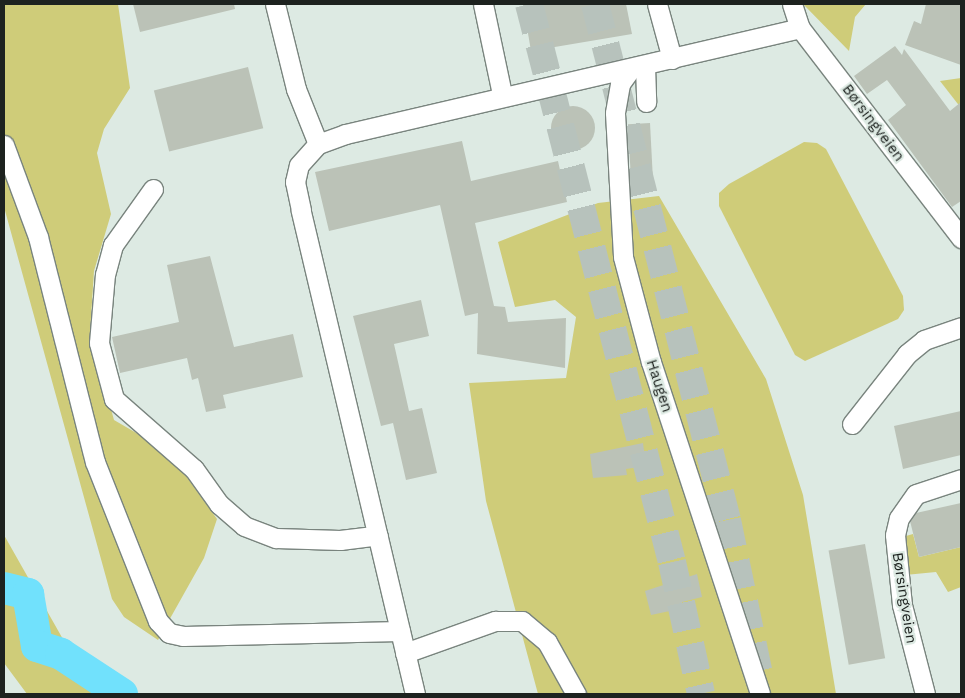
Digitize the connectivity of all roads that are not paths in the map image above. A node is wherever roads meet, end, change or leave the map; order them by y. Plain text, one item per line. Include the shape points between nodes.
1 (275, 4) edge
2 (483, 4) edge
3 (657, 4) edge
4 (792, 4) edge
5 (800, 28) junction
6 (672, 59) junction
7 (637, 68) junction
8 (502, 94) junction
9 (646, 102) dead end
10 (318, 144) junction
11 (4, 145) edge
12 (153, 189) dead end
13 (961, 238) edge
14 (961, 327) edge
15 (852, 424) dead end
16 (961, 479) edge
17 (378, 534) junction
18 (398, 622) junction
19 (405, 653) junction
20 (415, 694) edge
21 (576, 694) edge
22 (760, 694) edge
23 (925, 694) edge

1 - 10 street via 296,89
2 - 8 street
3 - 6 street
4 - 5 street, Børsingveien
5 - 6 street
5 - 13 street, Børsingveien
6 - 7 street
7 - 8 street
7 - 9 street
7 - 22 street, Haugen via 620,84 615,113 623,257 654,371
8 - 10 street
10 - 17 street via 299,165 295,182
11 - 18 street via 40,246 95,462 158,621 169,633 183,636
12 - 17 street via 113,245 105,274 99,343 114,399 188,463 219,504 244,526 276,538 340,540
14 - 15 street via 924,340 907,354
16 - 23 street, Børsingveien via 916,494 899,518 895,536 902,605
17 - 18 street
18 - 19 street
19 - 20 street
19 - 21 street via 495,621 522,621 547,642

